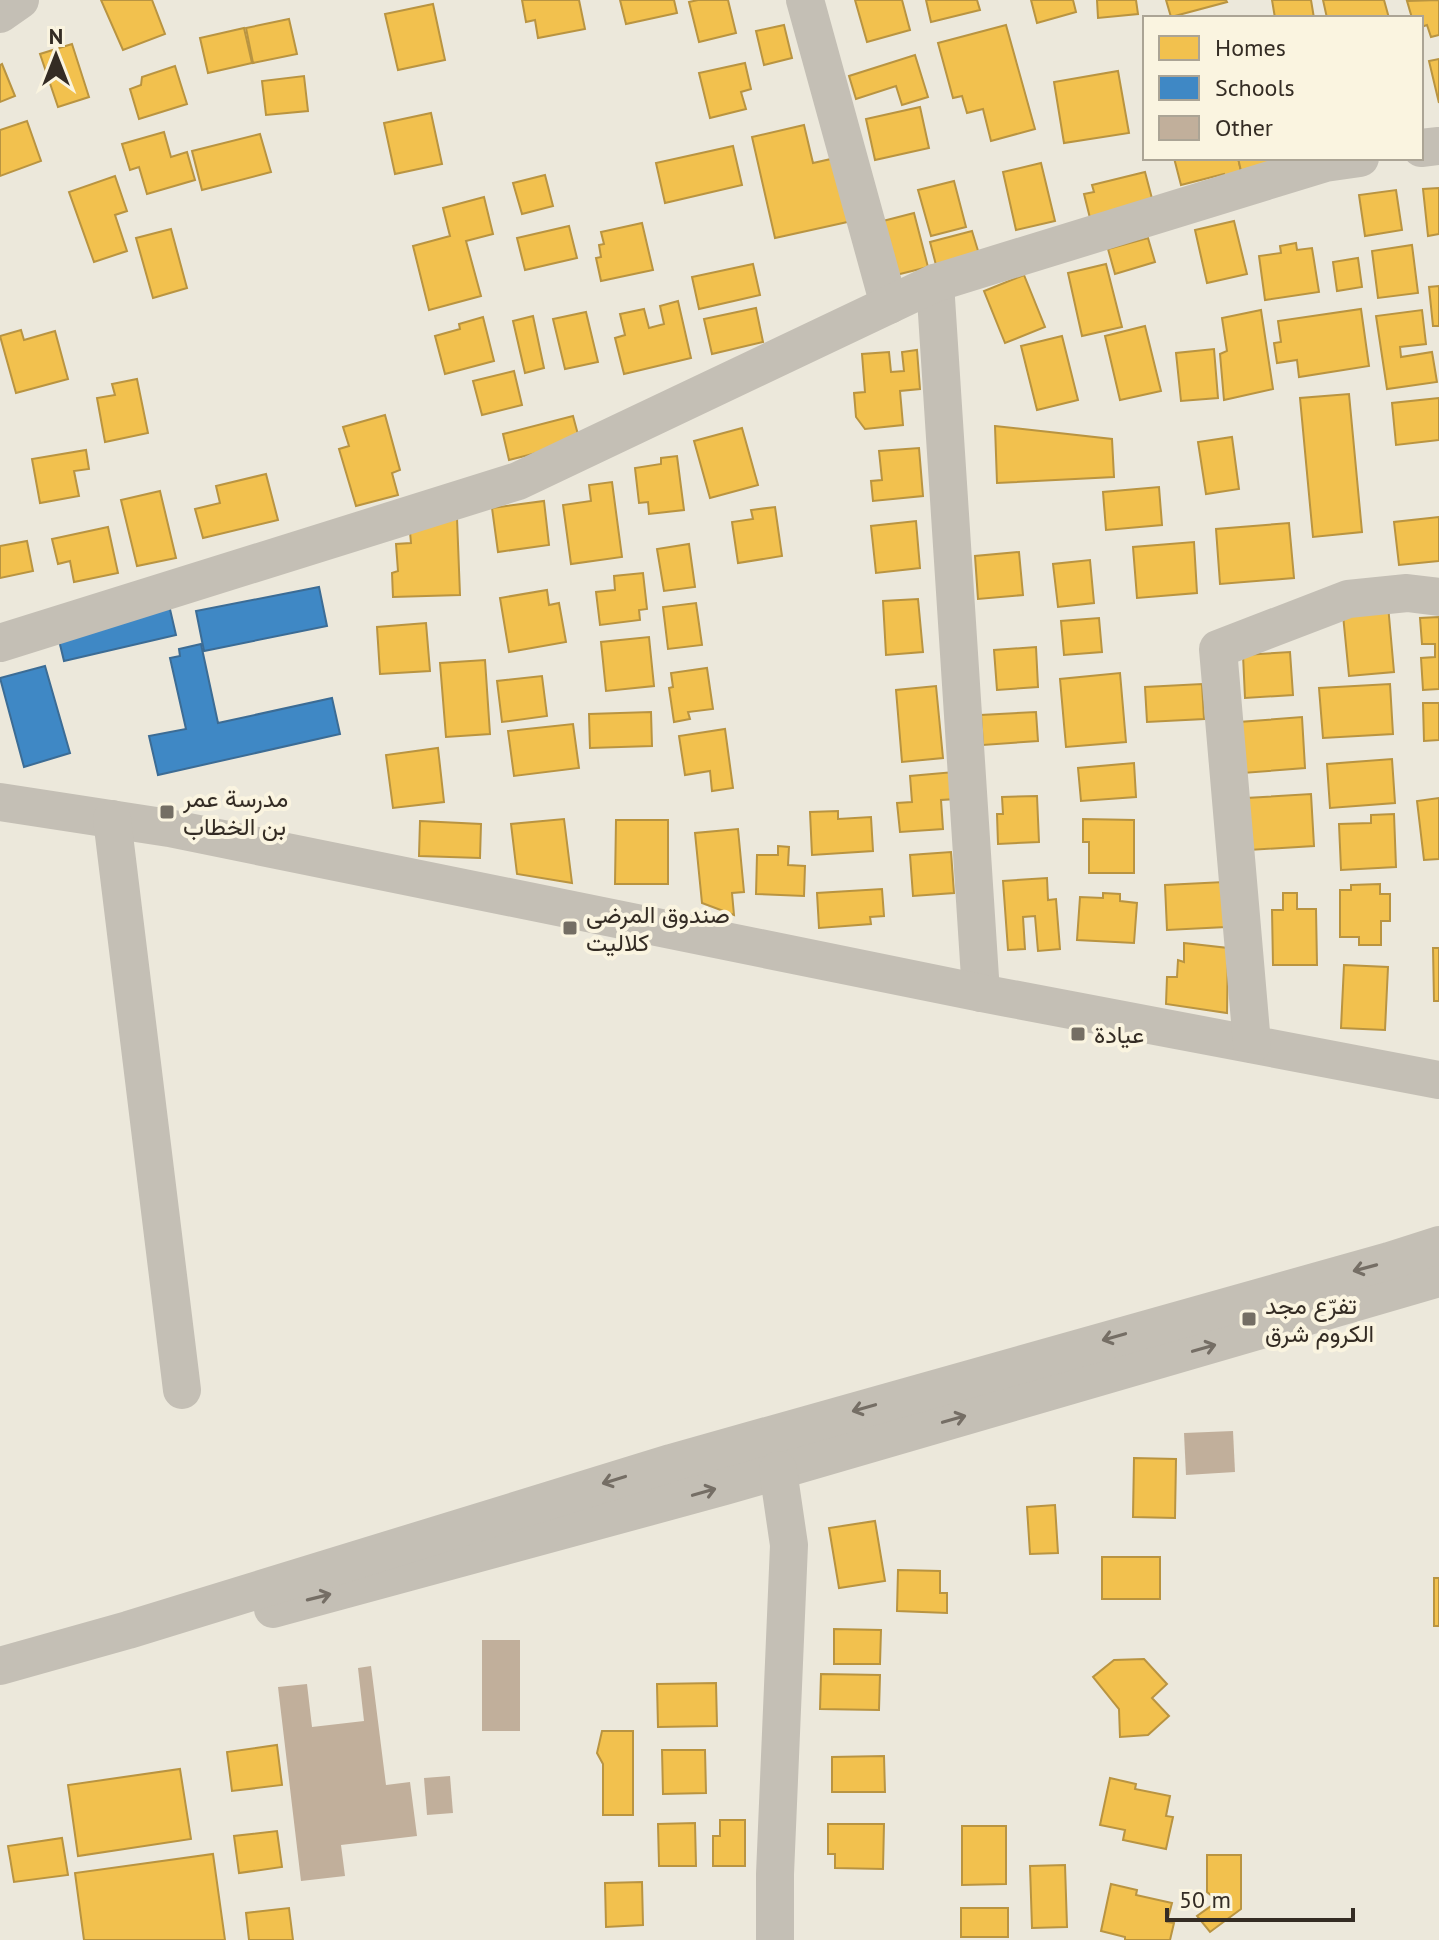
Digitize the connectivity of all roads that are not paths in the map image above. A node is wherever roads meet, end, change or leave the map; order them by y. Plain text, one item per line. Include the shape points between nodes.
1 (20, 0) edge
2 (805, 0) edge
3 (0, 14) edge
4 (1346, 160) edge
5 (935, 283) junction
6 (889, 305) junction
7 (1439, 597) edge
8 (0, 643) edge
9 (0, 802) edge
10 (112, 819) junction
11 (981, 993) junction
12 (1252, 1044) junction
13 (1439, 1080) edge
14 (1439, 1245) edge
15 (1439, 1278) edge
16 (182, 1390) dead end
17 (778, 1470) junction
18 (0, 1666) edge
19 (0, 1683) edge
20 (775, 1940) edge

1 - 3 street
2 - 6 street
4 - 5 street
5 - 6 street
5 - 11 street
6 - 8 street via 518,481
7 - 12 street via 1407,593 1348,599 1218,649
9 - 10 street
10 - 11 street
10 - 16 street
11 - 12 street
12 - 13 street
14 -> 18 street via 671,1463
17 -> 15 street
19 -> 17 street
17 - 20 street via 789,1545

